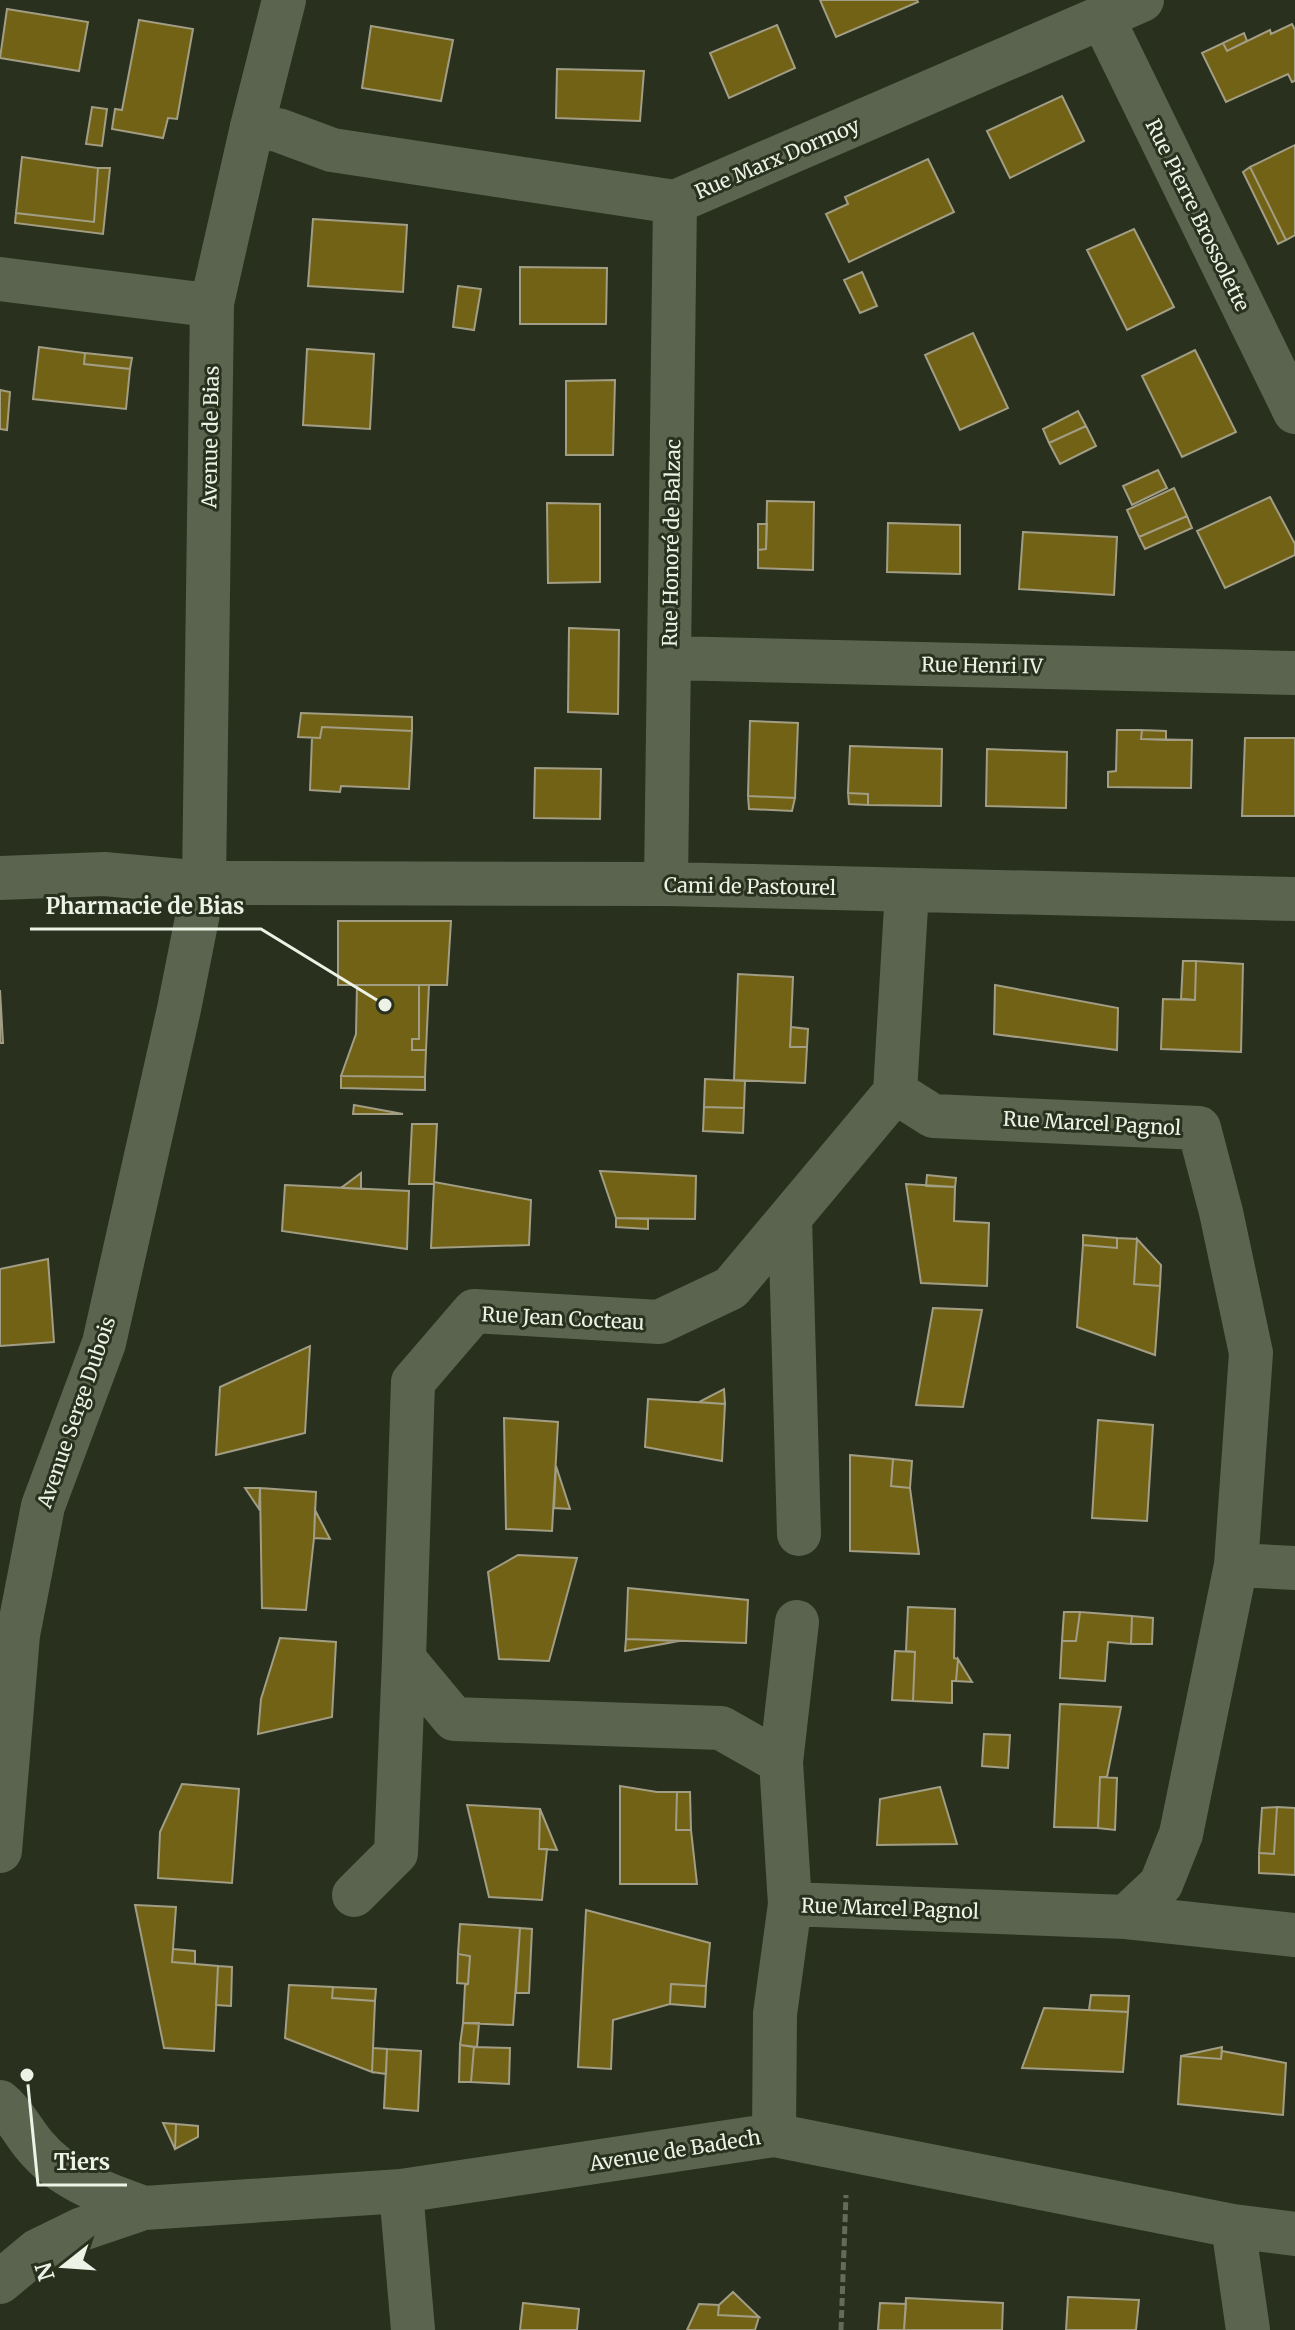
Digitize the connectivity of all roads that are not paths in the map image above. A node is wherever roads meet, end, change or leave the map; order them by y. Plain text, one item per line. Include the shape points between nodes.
1 (284, 0) edge
2 (1142, 0) edge
3 (1102, 17) junction
4 (252, 127) junction
5 (675, 202) junction
6 (0, 279) edge
7 (212, 303) junction
8 (1295, 412) edge
9 (669, 658) junction
10 (1295, 673) edge
11 (0, 878) edge
12 (204, 883) junction
13 (666, 884) junction
14 (907, 890) junction
15 (1295, 899) edge
16 (895, 1092) junction
17 (790, 1218) junction
18 (799, 1534) dead end
19 (1236, 1565) junction
20 (1295, 1568) edge
21 (797, 1622) dead end
22 (9, 1635) edge
23 (404, 1659) junction
24 (781, 1762) junction
25 (0, 1851) edge
26 (354, 1895) dead end
27 (790, 1904) junction
28 (1126, 1917) junction
29 (1295, 1935) edge
30 (0, 2102) edge
31 (774, 2135) junction
32 (401, 2191) junction
33 (144, 2208) junction
34 (1233, 2226) junction
35 (1295, 2234) edge
36 (0, 2282) edge
37 (413, 2330) edge
38 (1248, 2330) edge

1 - 4 street, Avenue de Bias
2 - 3 street, Rue Marx Dormoy
3 - 5 street, Rue Marx Dormoy
3 - 8 street, Rue Pierre Brossolette
4 - 5 street, Rue Marx Dormoy via 278,130 332,150
4 - 7 street, Avenue de Bias
5 - 9 street, Rue Honoré de Balzac
6 - 7 street
7 - 12 street, Avenue de Bias
9 - 10 street, Rue Henri IV
9 - 13 street, Rue Honoré de Balzac
11 - 12 street, Cami de Pastourel via 104,874
12 - 13 street, Cami de Pastourel
12 - 22 street, Avenue Serge Dubois via 104,1343 43,1506
13 - 14 street, Cami de Pastourel
14 - 15 street, Cami de Pastourel
14 - 16 street
16 - 17 street, Rue Jean Cocteau
16 - 19 street, Rue Marcel Pagnol via 933,1116 1199,1128 1251,1353
17 - 18 street
17 - 23 street, Rue Jean Cocteau via 731,1288 659,1322 474,1311 413,1382
19 - 20 street
19 - 28 street, Rue Marcel Pagnol via 1181,1834 1161,1884
21 - 24 street
22 - 25 street, Avenue Serge Dubois
23 - 24 street via 454,1719 721,1728
23 - 26 street, Rue Jean Cocteau via 396,1853
24 - 27 street
27 - 28 street, Rue Marcel Pagnol
27 - 31 street, Rue Marcel Pagnol via 775,2014
28 - 29 street, Rue Marcel Pagnol
30 - 33 street via 37,2149 69,2175
31 - 32 street, Avenue de Badech
31 - 34 street, Avenue de Badech
32 - 33 street, Avenue de Badech
32 - 37 street
33 - 36 street via 37,2251
34 - 35 street, Avenue de Badech
34 - 38 street

